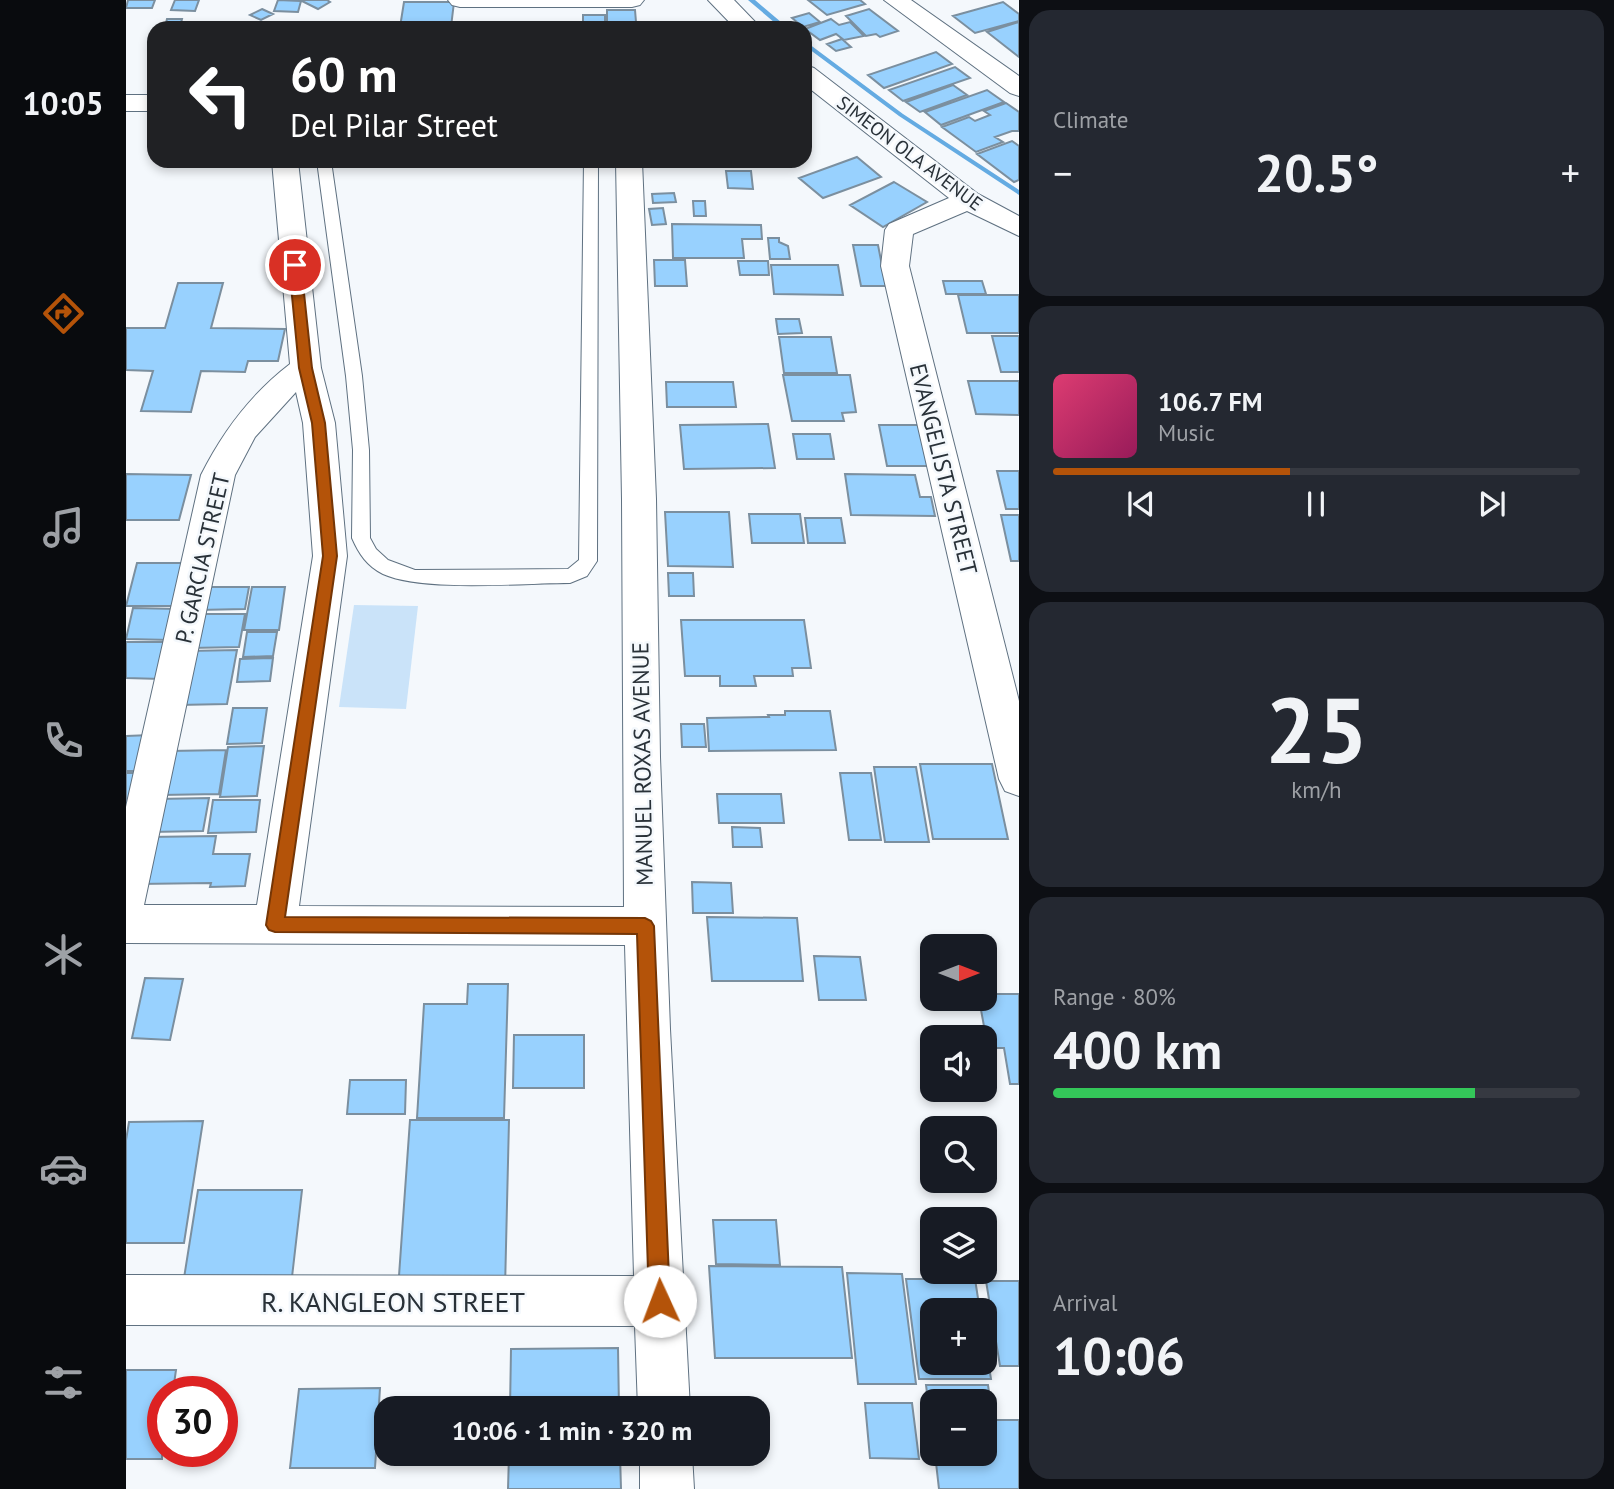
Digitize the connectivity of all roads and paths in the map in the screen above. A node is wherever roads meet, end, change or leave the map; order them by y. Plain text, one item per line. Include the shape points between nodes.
1 (460, 0) edge
2 (632, 0) edge
3 (720, 0) edge
4 (896, 0) edge
5 (733, 21) edge
6 (812, 78) edge
7 (1013, 79) edge
8 (126, 103) edge
9 (147, 103) edge
10 (286, 168) edge
11 (325, 168) edge
12 (591, 168) edge
13 (629, 168) edge
14 (968, 200) junction
15 (1019, 227) edge
16 (306, 368) junction
17 (1017, 761) edge
18 (126, 899) edge
19 (126, 925) edge
20 (275, 925) junction
21 (645, 926) junction
22 (126, 1300) edge
23 (660, 1301) junction
24 (664, 1396) edge
25 (666, 1466) edge
26 (667, 1489) edge

1 - 2 street
3 - 5 street
4 - 7 street
6 - 14 street, SIMEON OLA AVENUE
8 - 9 street
10 - 16 street
11 - 12 lane via 355,388 364,550 397,573 428,577 570,576 588,561
13 - 21 street, MANUEL ROXAS AVENUE
14 - 15 street, SIMEON OLA AVENUE
14 - 17 street, EVANGELISTA STREET via 900,230 895,266
16 - 18 street, P. GARCIA STREET via 277,389 250,421 218,475
16 - 20 street via 319,423 330,556
19 - 20 street
20 - 21 street
21 - 23 street, MANUEL ROXAS AVENUE
22 - 23 street, R. KANGLEON STREET
23 - 24 street, MANUEL ROXAS AVENUE
25 - 26 street

